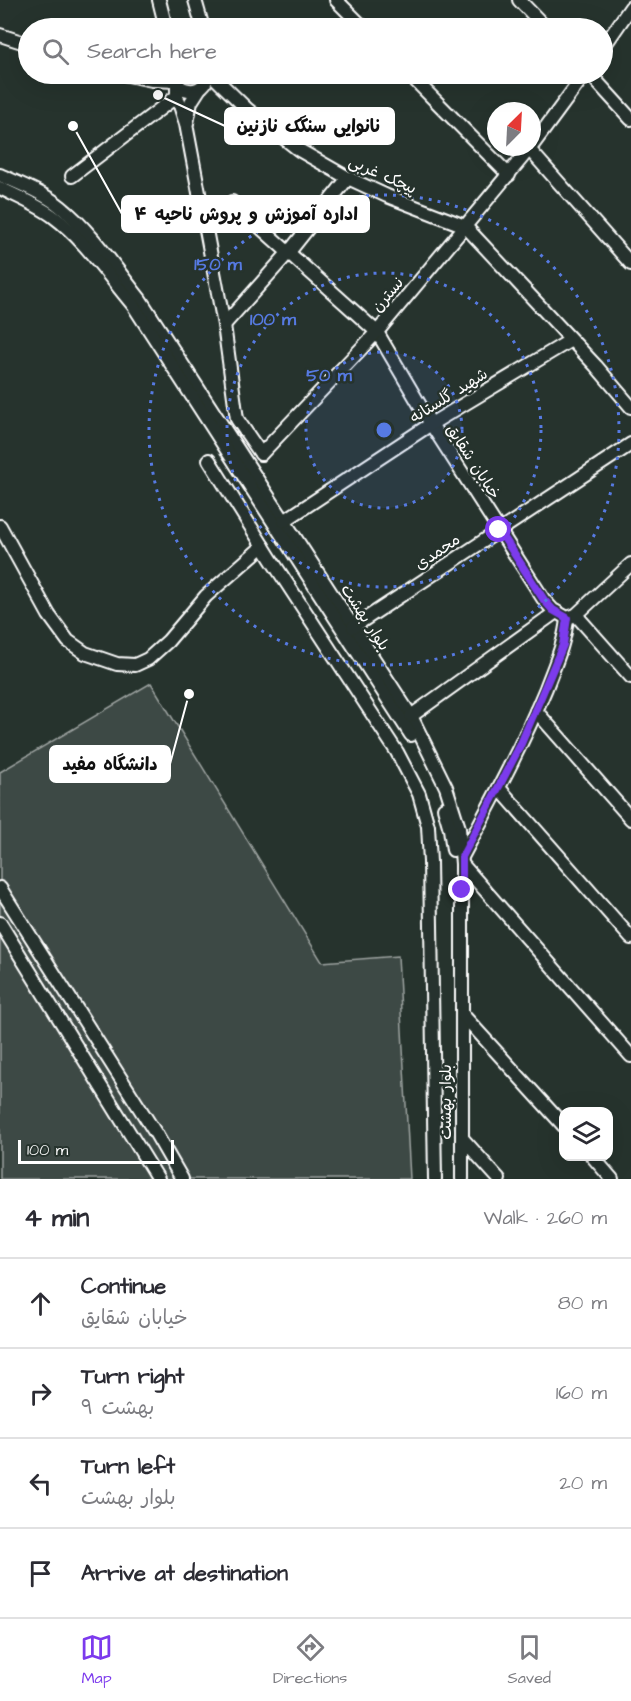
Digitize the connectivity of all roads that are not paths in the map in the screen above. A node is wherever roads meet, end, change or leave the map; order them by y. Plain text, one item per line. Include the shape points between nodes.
1 (159, 0) edge
2 (194, 0) edge
3 (336, 0) edge
4 (519, 0) edge
5 (631, 7) edge
6 (164, 18) edge
7 (198, 18) edge
8 (354, 18) edge
9 (536, 18) edge
10 (613, 34) edge
11 (0, 35) edge
12 (18, 41) edge
13 (176, 84) edge
14 (178, 84) edge
15 (200, 84) edge
16 (204, 84) edge
17 (220, 84) edge
18 (419, 84) edge
19 (580, 84) edge
20 (598, 84) edge
21 (177, 96) junction
22 (631, 119) edge
23 (186, 124) junction
24 (541, 134) edge
25 (524, 156) edge
26 (539, 156) edge
27 (0, 175) edge
28 (509, 175) junction
29 (72, 176) dead end
30 (348, 178) junction
31 (0, 188) edge
32 (232, 202) dead end
33 (465, 226) junction
34 (289, 252) junction
35 (631, 264) edge
36 (224, 325) junction
37 (377, 332) junction
38 (571, 340) junction
39 (631, 407) edge
40 (213, 412) junction
41 (237, 419) junction
42 (431, 424) junction
43 (631, 444) edge
44 (261, 454) junction
45 (209, 460) dead end
46 (261, 484) junction
47 (284, 521) junction
48 (0, 526) edge
49 (499, 530) junction
50 (263, 546) junction
51 (631, 564) edge
52 (566, 615) junction
53 (353, 627) junction
54 (631, 677) edge
55 (536, 711) junction
56 (411, 716) junction
57 (499, 788) junction
58 (631, 819) edge
59 (462, 860) junction
60 (0, 888) edge
61 (0, 923) edge
62 (631, 938) edge
63 (462, 1014) junction
64 (631, 1056) edge
65 (559, 1121) edge
66 (462, 1138) junction
67 (596, 1161) edge
68 (158, 1179) edge
69 (182, 1179) edge
70 (435, 1179) edge
71 (455, 1179) edge
72 (462, 1179) edge
73 (499, 1179) edge
74 (612, 1179) edge

1 - 6 street
2 - 7 street
3 - 8 street
4 - 9 street
5 - 10 street
11 - 12 street
13 - 21 street
14 - 15 street via 190,91
16 - 23 street via 191,102
17 - 30 street, پیچک غربی via 277,134
18 - 28 street
19 - 24 street, نسترن
20 - 22 street
21 - 23 street
21 - 29 street
23 - 36 street
25 - 28 street, نسترن
26 - 35 street
27 - 40 street, بلوار بهشت via 60,206 73,218 140,299
28 - 33 street, نسترن
30 - 33 street, پیچک غربی
30 - 34 street
31 - 71 street, بلوار بهشت via 62,224 132,305 403,720 440,794 455,862
32 - 34 street, خیابان شقایق
33 - 37 street, نسترن
33 - 38 street
34 - 36 street
34 - 37 street, خیابان شقایق
36 - 41 street
37 - 42 street, خیابان شقایق
37 - 44 street, نسترن
38 - 39 street
38 - 42 street, شهید گلستانه
40 - 41 street
40 - 46 street, بلوار بهشت
41 - 44 street
42 - 47 street, شهید گلستانه
42 - 49 street, خیابان شقایق
43 - 49 street, محمدی
44 - 46 street
45 - 50 street
46 - 47 street, بلوار بهشت
47 - 53 street, بلوار بهشت
48 - 50 street via 49,615 68,641 85,653 117,664 135,665 148,659 206,596
49 - 52 street, خیابان شقایق via 544,600
49 - 53 street, محمدی
50 - 70 street via 397,752 419,794 428,826
51 - 52 street
52 - 54 street, خیابان شقایق
52 - 55 street via 563,645
52 - 56 street
53 - 56 street, بلوار بهشت
55 - 57 street
55 - 58 street
56 - 59 street, بلوار بهشت via 446,787 459,828
57 - 59 street
57 - 62 street
59 - 63 street, بلوار بهشت
59 - 64 street
60 - 69 street
61 - 68 street
63 - 65 street
63 - 66 street, بلوار بهشت
66 - 72 street, بلوار بهشت
66 - 73 street
67 - 74 street

